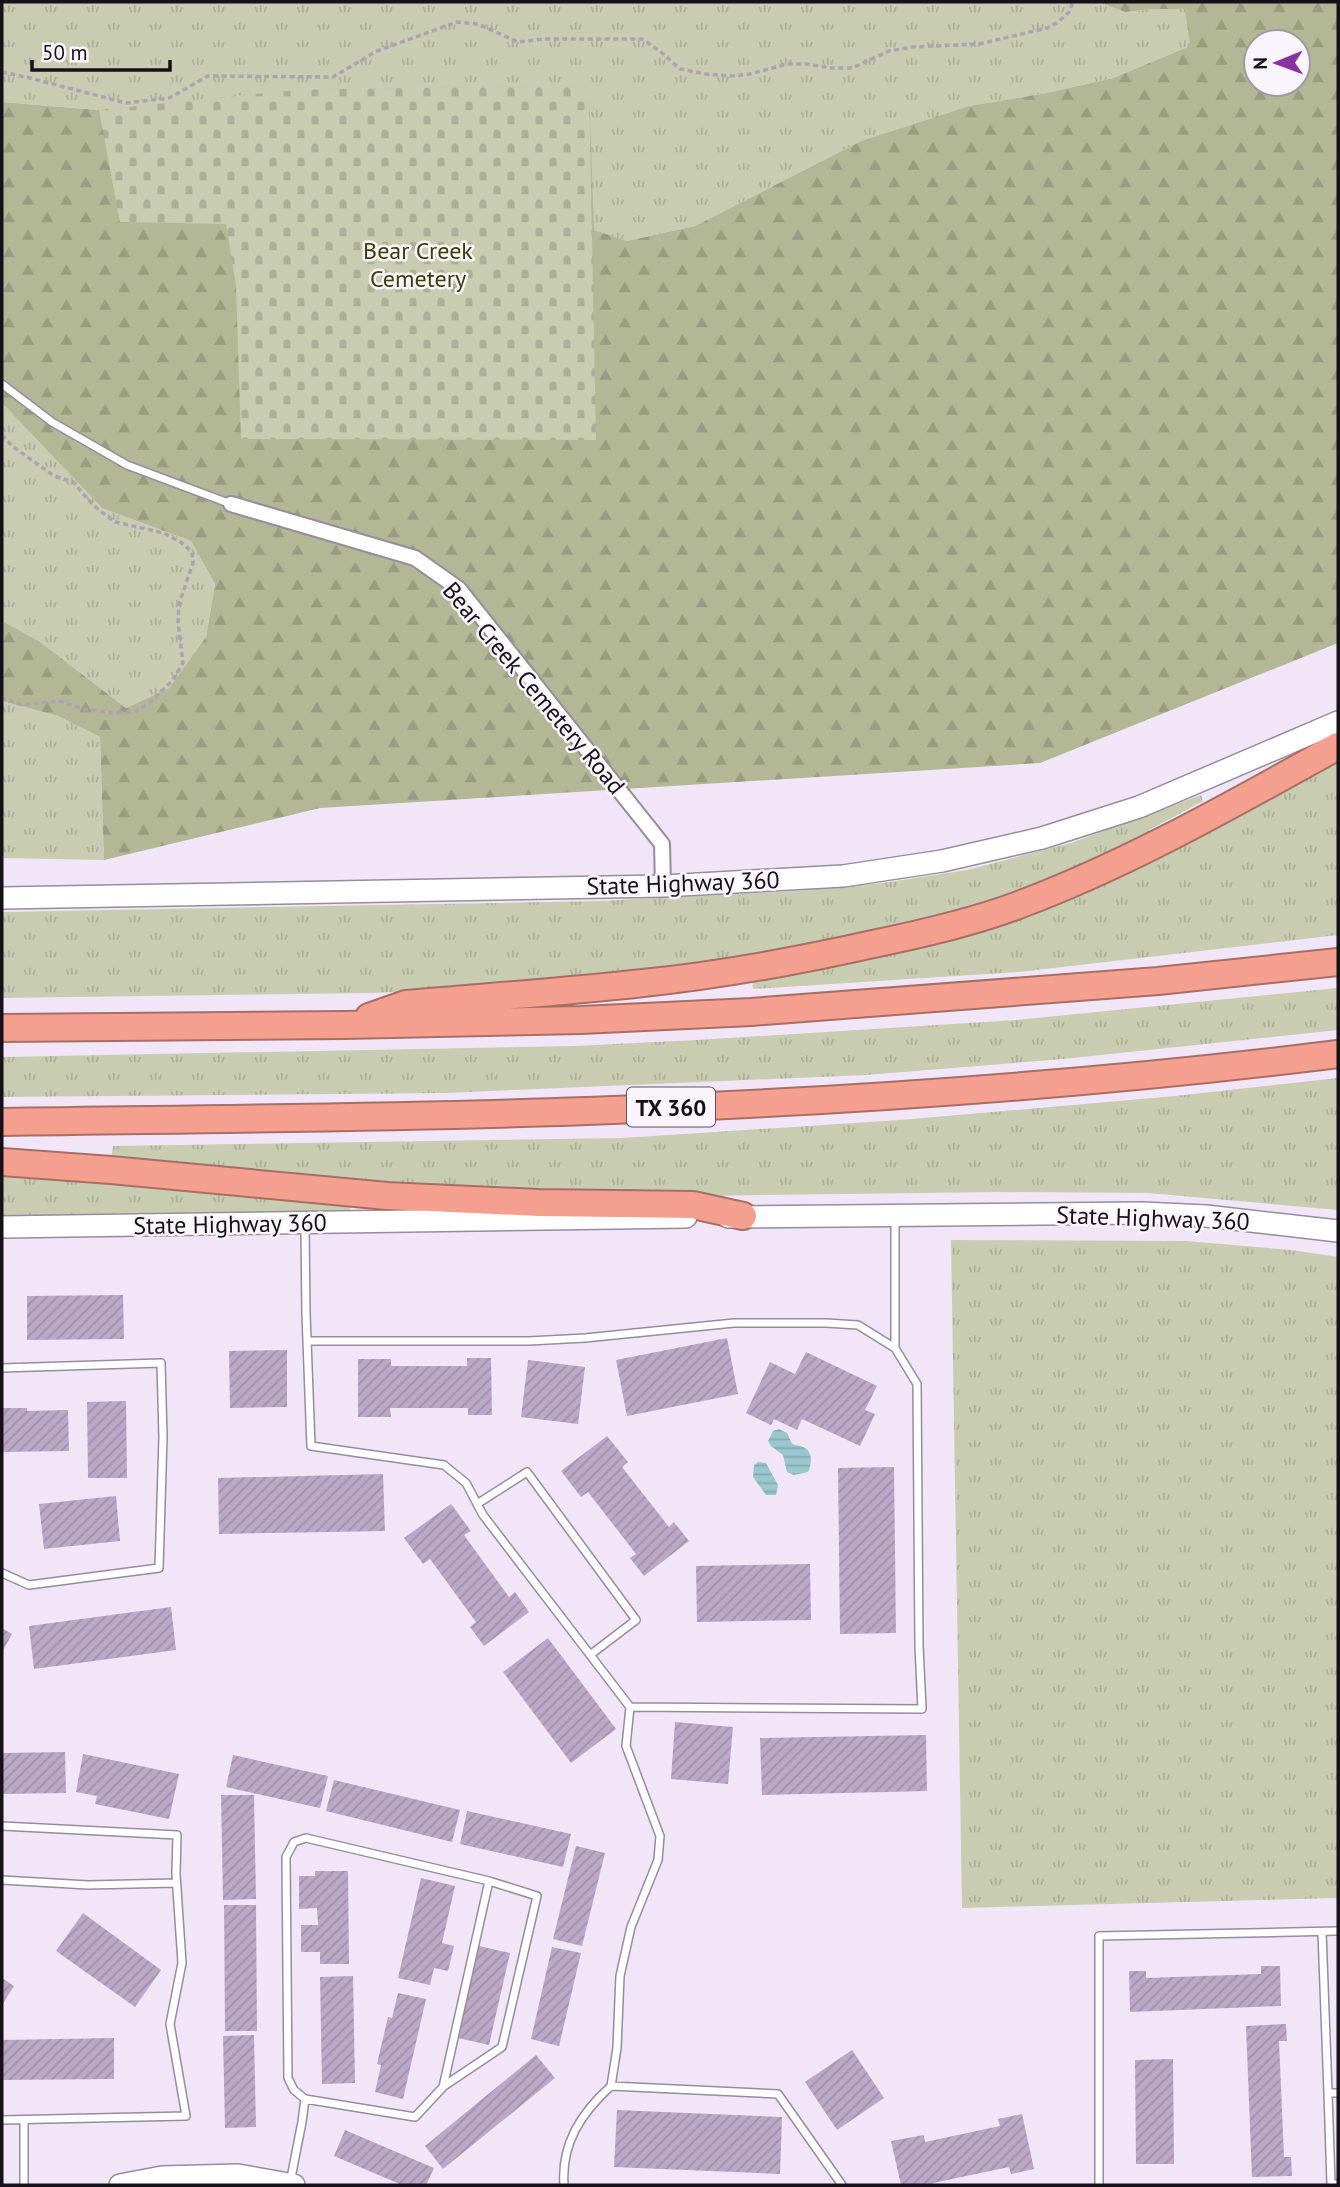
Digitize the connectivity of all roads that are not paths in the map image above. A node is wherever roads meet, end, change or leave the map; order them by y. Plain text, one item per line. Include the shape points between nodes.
1 (2, 384) edge
2 (230, 504) joint
3 (1338, 722) edge
4 (1338, 746) edge
5 (663, 886) junction
6 (2, 898) edge
7 (1338, 962) edge
8 (344, 1025) junction
9 (2, 1028) edge
10 (1338, 1054) edge
11 (2, 1122) edge
12 (2, 1162) edge
13 (895, 1215) junction
14 (743, 1216) junction
15 (305, 1223) junction
16 (2, 1227) edge
17 (1338, 1231) edge
18 (307, 1340) junction
19 (895, 1348) junction
20 (2, 1367) edge
21 (477, 1504) junction
22 (2, 1573) edge
23 (590, 1654) junction
24 (630, 1707) junction
25 (2, 1826) edge
26 (2, 1880) edge
27 (489, 1881) junction
28 (176, 1884) junction
29 (1338, 1931) edge
30 (1322, 1932) junction
31 (611, 2086) junction
32 (443, 2087) junction
33 (1328, 2093) junction
34 (1338, 2093) edge
35 (305, 2099) junction
36 (2, 2120) edge
37 (24, 2120) junction
38 (292, 2184) edge
39 (1338, 2184) edge
40 (24, 2185) edge
41 (120, 2185) edge
42 (564, 2185) edge
43 (842, 2185) edge
44 (1099, 2185) edge

1 - 2 lane via 52,422 127,465
2 - 5 street, Bear Creek Cemetery Road via 415,558 459,589 662,844
3 - 5 main road, State Highway 360 via 1139,807 1041,838 942,861 843,876
4 - 8 highway via 1086,878 930,932 751,968 643,983 406,1004
5 - 6 main road, State Highway 360
7 - 8 highway via 1131,984 804,1009
8 - 9 highway
10 - 11 highway, TX 360 via 1040,1084 731,1104
12 - 14 highway via 387,1196 693,1205
13 - 14 main road, State Highway 360
13 - 17 main road, State Highway 360 via 1142,1213
13 - 19 lane
14 - 15 main road, State Highway 360
15 - 16 main road, State Highway 360
15 - 18 lane
18 - 19 lane via 528,1341 734,1322 826,1323 859,1325
18 - 21 lane via 311,1446 444,1465 466,1483
19 - 24 lane via 917,1384 922,1709
20 - 22 lane via 161,1363 163,1437 159,1568 29,1585
21 - 23 lane
21 - 23 lane via 527,1472 636,1620
23 - 24 lane
24 - 31 lane via 626,1746 660,1836 658,1860 631,1927 620,1976
25 - 28 lane via 177,1836
26 - 28 lane
27 - 32 lane
27 - 32 lane via 537,1896 502,2047
27 - 35 lane via 306,1838 294,1842 286,1857 288,2078 294,2091
28 - 37 lane via 182,1963 170,2024 186,2116
29 - 30 lane
30 - 33 lane
30 - 44 lane via 1098,1936
31 - 42 lane via 572,2134 565,2156
31 - 43 lane via 778,2094
32 - 35 lane via 415,2117
33 - 34 lane
33 - 39 lane via 1331,2184
35 - 38 lane
36 - 37 lane
37 - 40 lane
38 - 41 main road via 238,2175 162,2177

